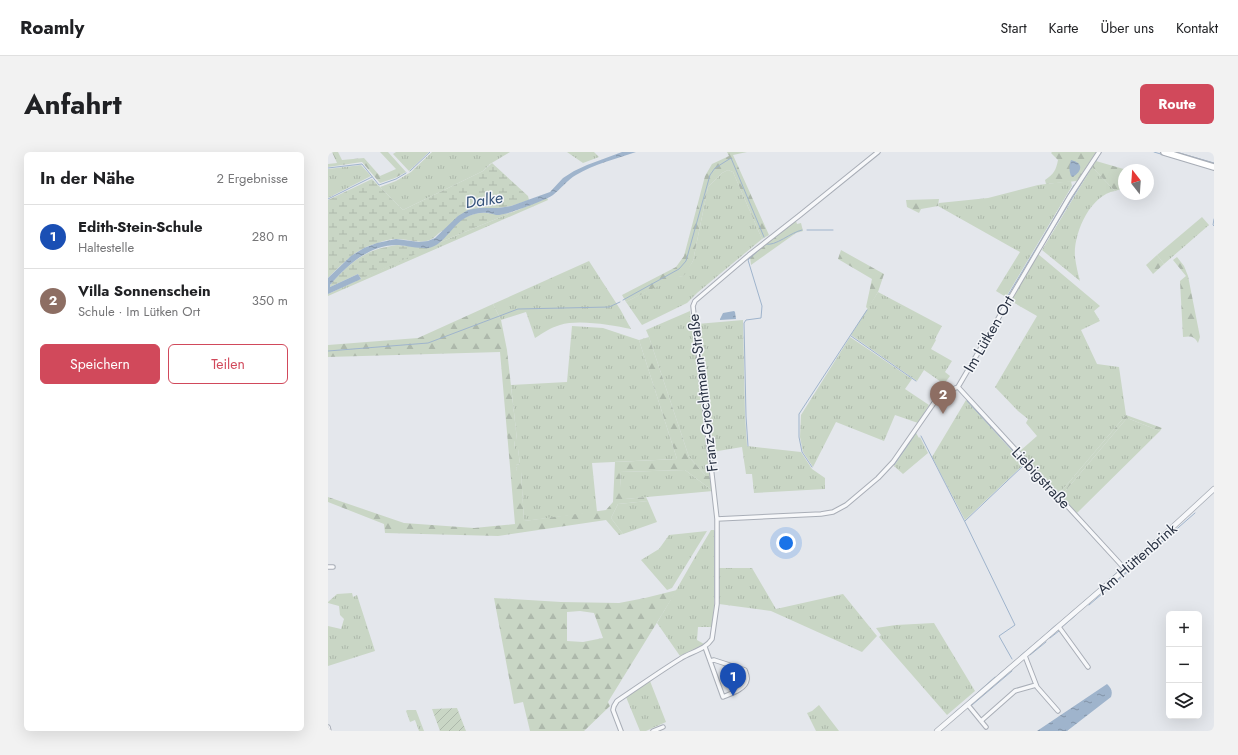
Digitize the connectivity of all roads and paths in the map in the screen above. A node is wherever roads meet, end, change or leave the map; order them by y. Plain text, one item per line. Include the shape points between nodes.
1 (878, 152) edge
2 (1099, 152) edge
3 (1164, 152) edge
4 (1214, 167) edge
5 (958, 387) junction
6 (1214, 489) edge
7 (718, 519) junction
8 (328, 566) edge
9 (333, 567) dead end
10 (1125, 570) junction
11 (1059, 627) junction
12 (705, 647) junction
13 (1025, 656) junction
14 (710, 661) junction
15 (1088, 667) dead end
16 (1036, 685) junction
17 (968, 705) junction
18 (1058, 711) dead end
19 (981, 721) junction
20 (328, 727) edge
21 (663, 727) dead end
22 (986, 727) dead end
23 (329, 731) edge
24 (621, 731) edge
25 (653, 731) edge
26 (937, 731) edge

1 - 7 street, Franz-Grochtmann-Straße via 749,255 699,297 693,306
2 - 5 street, Im Lütken Ort via 1070,196
3 - 4 main road
5 - 7 street, Im Lütken Ort via 950,389 936,400 893,462 840,509 821,514
5 - 10 street, Liebigstraße
6 - 10 street, Am Hüttenbrink
7 - 12 street, Franz-Grochtmann-Straße via 716,604 712,639
8 - 9 street
10 - 11 street, Am Hüttenbrink
11 - 13 street, Am Hüttenbrink
11 - 15 street
12 - 14 street
12 - 24 street via 681,658 617,701 613,710
13 - 16 street
13 - 17 street, Am Hüttenbrink
14 - 14 street via 723,697 746,685 748,679 745,670
16 - 18 street
16 - 19 street via 1015,692
17 - 19 street
17 - 26 street, Am Hüttenbrink
19 - 22 street
20 - 23 street
21 - 25 street

